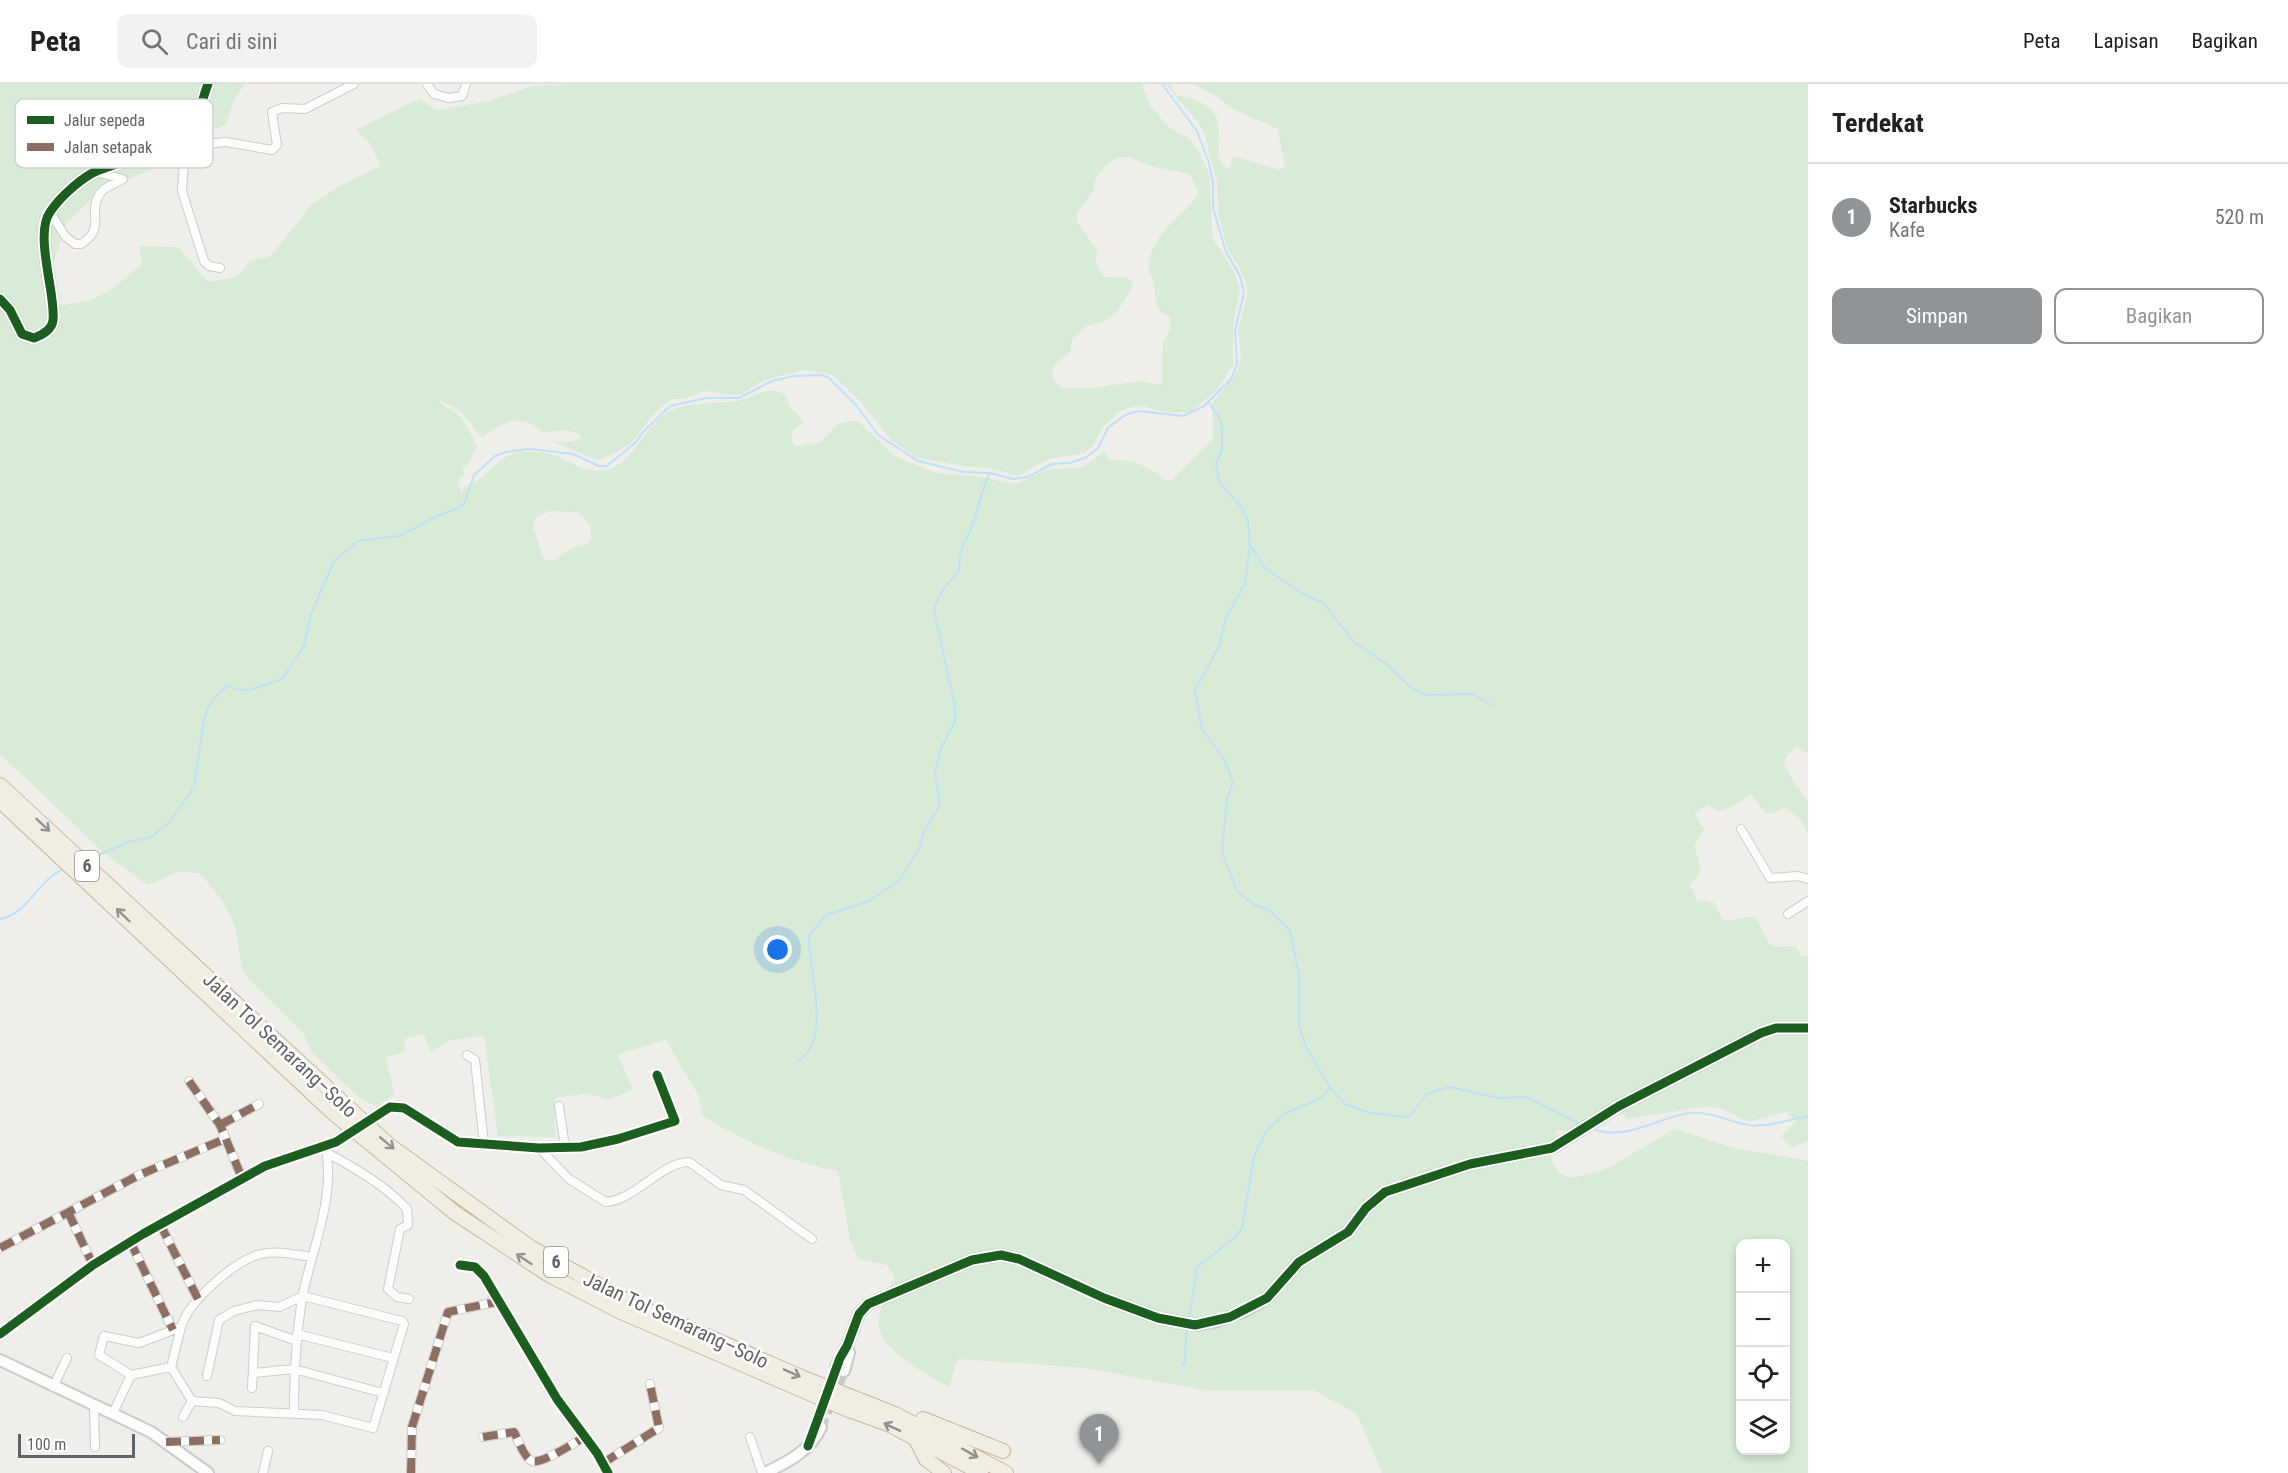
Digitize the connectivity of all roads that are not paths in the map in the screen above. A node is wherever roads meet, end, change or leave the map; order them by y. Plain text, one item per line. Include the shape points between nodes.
1 (208, 84) edge
2 (354, 84) edge
3 (428, 84) edge
4 (466, 84) edge
5 (202, 99) edge
6 (213, 143) edge
7 (107, 168) edge
8 (183, 168) edge
9 (96, 172) junction
10 (50, 212) junction
11 (220, 268) dead end
12 (0, 298) edge
13 (0, 785) edge
14 (0, 801) edge
15 (1741, 829) dead end
16 (1808, 879) edge
17 (1808, 902) edge
18 (1788, 914) dead end
19 (170, 951) junction
20 (1808, 1028) edge
21 (467, 1055) dead end
22 (657, 1075) dead end
23 (189, 1081) dead end
24 (259, 1104) dead end
25 (559, 1106) dead end
26 (220, 1125) junction
27 (225, 1139) junction
28 (484, 1144) junction
29 (565, 1147) junction
30 (539, 1148) junction
31 (326, 1150) junction
32 (242, 1178) junction
33 (68, 1212) junction
34 (160, 1224) junction
35 (812, 1239) dead end
36 (130, 1241) junction
37 (0, 1248) edge
38 (312, 1257) junction
39 (93, 1265) junction
40 (460, 1265) dead end
41 (303, 1296) junction
42 (198, 1299) junction
43 (410, 1299) dead end
44 (501, 1301) junction
45 (177, 1329) junction
46 (0, 1334) edge
47 (297, 1338) junction
48 (67, 1358) dead end
49 (393, 1358) junction
50 (0, 1360) edge
51 (171, 1367) junction
52 (294, 1369) junction
53 (840, 1369) tunnel mouth
54 (253, 1373) junction
55 (131, 1375) junction
56 (207, 1376) dead end
57 (650, 1384) dead end
58 (53, 1387) junction
59 (252, 1388) dead end
60 (383, 1393) junction
61 (192, 1401) junction
62 (864, 1402) junction
63 (94, 1405) junction
64 (113, 1413) junction
65 (294, 1413) junction
66 (183, 1417) dead end
67 (817, 1426) tunnel mouth
68 (483, 1437) dead end
69 (585, 1437) junction
70 (750, 1437) dead end
71 (914, 1438) junction
72 (220, 1440) dead end
73 (166, 1443) junction
74 (95, 1447) dead end
75 (268, 1451) dead end
76 (1003, 1451) dead end
77 (603, 1463) junction
78 (208, 1473) edge
79 (263, 1473) edge
80 (411, 1473) edge
81 (608, 1473) edge
82 (764, 1473) edge
83 (944, 1473) edge
84 (981, 1473) edge
85 (1006, 1473) edge

1 - 5 street
2 - 6 street via 305,109 282,108 272,112 277,146 272,150
3 - 4 street via 434,94 449,98 462,96
7 - 9 street
8 - 11 street via 186,207 204,261
9 - 10 street
9 - 10 street via 123,179 105,188 98,198 96,228 88,239 81,244 71,241
10 - 12 street via 45,230 51,327 34,338 26,336
13 -> 19 highway, Jalan Tol Semarang–Solo / 6
19 -> 14 highway, Jalan Tol Semarang–Solo / 6
15 - 16 street via 1770,878
17 - 18 street
19 -> 62 highway, Jalan Tol Semarang–Solo / 6 via 389,1145 530,1247 631,1303
71 -> 19 highway, Jalan Tol Semarang–Solo / 6 via 662,1331 583,1293 519,1256 455,1213 357,1134
20 - 53 street via 1776,1028 1761,1033 1539,1152 1500,1157 1393,1188 1374,1199 1348,1232 1299,1262 1258,1305 1230,1317 1195,1325 1158,1318 1001,1255 972,1260 868,1304 859,1314
21 - 28 street via 475,1060
22 - 29 street via 675,1121 618,1139
23 - 26 street
24 - 26 street
25 - 29 street
26 - 27 street
27 - 32 street
27 - 33 street via 139,1175
28 - 30 street
28 - 31 street, bridge via 454,1141 397,1106 384,1110
29 - 30 street
30 - 35 street via 568,1179 606,1202 689,1162 721,1185 744,1190
31 - 32 street via 285,1158
31 - 38 street via 327,1183
31 - 43 street via 407,1209 408,1226 400,1229 388,1289 397,1297
32 - 34 street
33 - 37 street
33 - 39 street
34 - 36 street
34 - 42 street
36 - 39 street
36 - 45 street
38 - 41 street
38 - 42 street via 268,1253 254,1257
39 - 46 street
40 - 44 street via 478,1268
41 - 47 street
41 - 49 street via 403,1321
41 - 56 street via 279,1307 257,1305 223,1317 217,1326
42 - 45 street
44 - 69 street via 556,1399
44 - 80 street via 448,1311 412,1427
45 - 51 street
45 - 55 street via 140,1343 104,1336 99,1355
47 - 49 street
47 - 52 street
47 - 54 street via 256,1326
48 - 58 street
49 - 60 street
50 - 58 street
51 - 55 street
51 - 61 street
52 - 54 street
52 - 60 street
52 - 65 street
54 - 59 street
55 - 64 street
57 - 77 street via 659,1428
58 - 63 street
60 - 65 street via 373,1428 322,1415
61 - 65 street via 219,1402 235,1411
61 - 66 street
62 - 76 highway via 894,1408
62 -> 85 highway, Jalan Tol Semarang–Solo / 6 via 917,1425
63 - 64 street
63 - 74 street
64 - 73 street
67 - 82 street via 810,1443 795,1457
68 - 69 street via 513,1431 534,1461
69 - 77 street
70 - 82 street
71 - 83 highway via 926,1459
71 - 84 highway, Jalan Tol Semarang–Solo / 6
72 - 73 street
73 - 78 street
75 - 79 street
77 - 81 street

